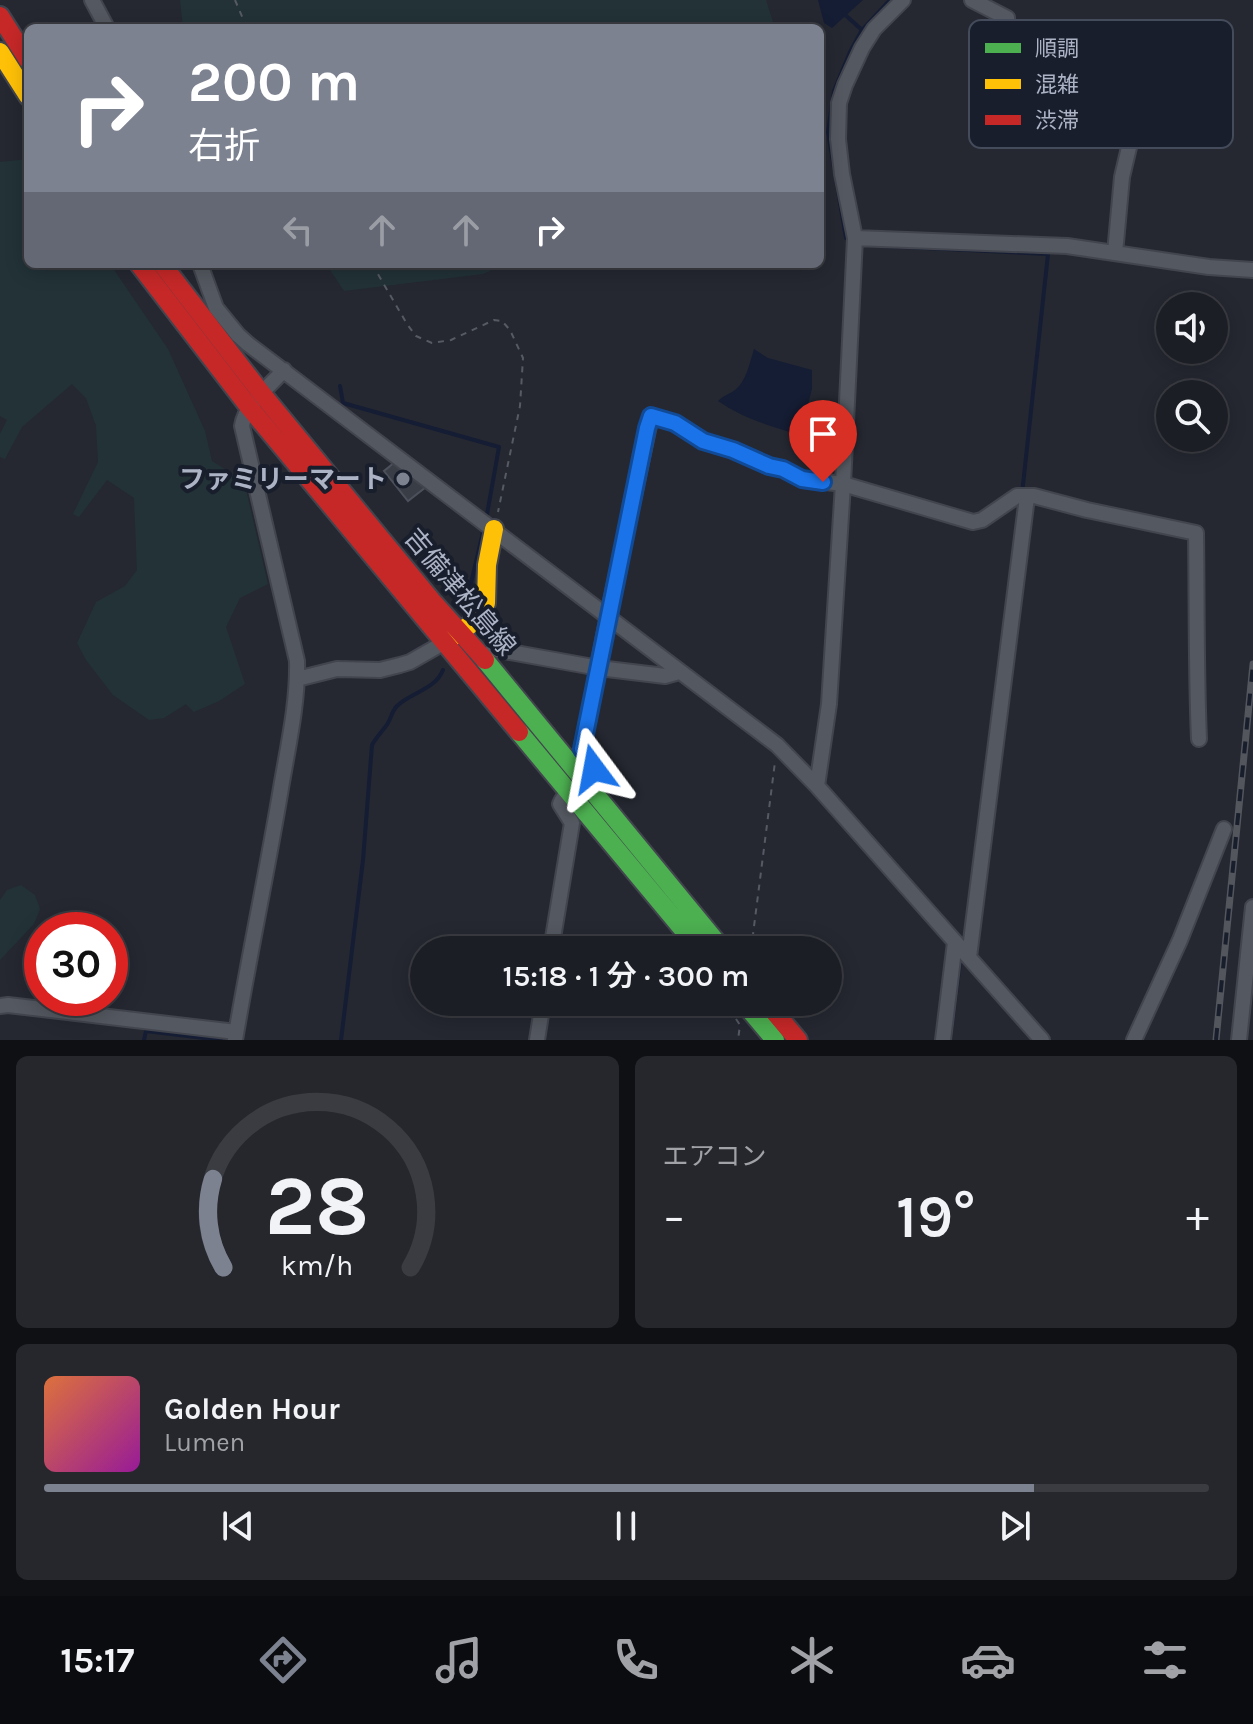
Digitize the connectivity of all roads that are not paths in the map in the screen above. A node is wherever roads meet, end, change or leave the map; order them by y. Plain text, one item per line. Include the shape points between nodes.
1 (92, 0) edge
2 (903, 0) edge
3 (972, 0) edge
4 (0, 16) edge
5 (1007, 20) edge
6 (105, 24) edge
7 (0, 52) edge
8 (24, 54) edge
9 (24, 90) edge
10 (1129, 148) edge
11 (855, 238) junction
12 (1115, 253) junction
13 (142, 268) edge
14 (165, 268) edge
15 (201, 268) edge
16 (1253, 270) edge
17 (284, 370) junction
18 (256, 401) junction
19 (843, 484) junction
20 (1023, 497) junction
21 (489, 525) junction
22 (608, 616) junction
23 (452, 637) junction
24 (493, 649) dead end
25 (599, 668) junction
26 (679, 672) junction
27 (297, 679) junction
28 (1199, 739) dead end
29 (576, 786) junction
30 (817, 786) junction
31 (1224, 829) dead end
32 (1253, 907) edge
33 (553, 936) edge
34 (689, 936) edge
35 (710, 936) edge
36 (962, 950) junction
37 (0, 1006) edge
38 (541, 1016) edge
39 (755, 1016) edge
40 (778, 1016) edge
41 (235, 1036) edge
42 (537, 1040) edge
43 (775, 1040) edge
44 (798, 1040) edge
45 (943, 1040) edge
46 (1042, 1040) edge
47 (1134, 1040) edge
48 (1239, 1040) edge

1 - 6 street
2 - 11 street via 862,48 839,103 842,174
3 - 5 street
4 - 8 main road
7 - 9 main road
10 - 12 street
11 - 12 street via 1067,246
11 - 19 street
12 - 16 street
13 - 18 main road, 吉備津松島線
14 - 18 main road, 吉備津松島線
15 - 17 street via 216,308 238,335
17 - 18 street
17 - 21 street
18 - 23 main road, 吉備津松島線
18 - 27 street via 242,421 242,431
19 - 20 street via 973,522
19 - 22 street via 802,479 651,416
19 - 30 street via 829,704
20 - 28 street via 1196,533
20 - 36 street
21 - 22 street
21 - 23 main road via 486,603 474,622
22 - 25 street
22 - 26 street
23 - 27 street via 400,665 337,669
23 - 29 main road, 吉備津松島線
24 - 25 street
25 - 26 street via 665,676
25 - 29 street via 582,749 594,769
26 - 30 street via 777,745
27 - 41 street
29 - 33 street via 560,804 572,823
29 - 34 main road, 吉備津松島線
29 - 35 main road, 吉備津松島線
30 - 36 street
31 - 47 street
32 - 48 street
36 - 45 street
36 - 46 street
37 - 41 street
38 - 42 street
39 - 43 main road
40 - 44 main road

